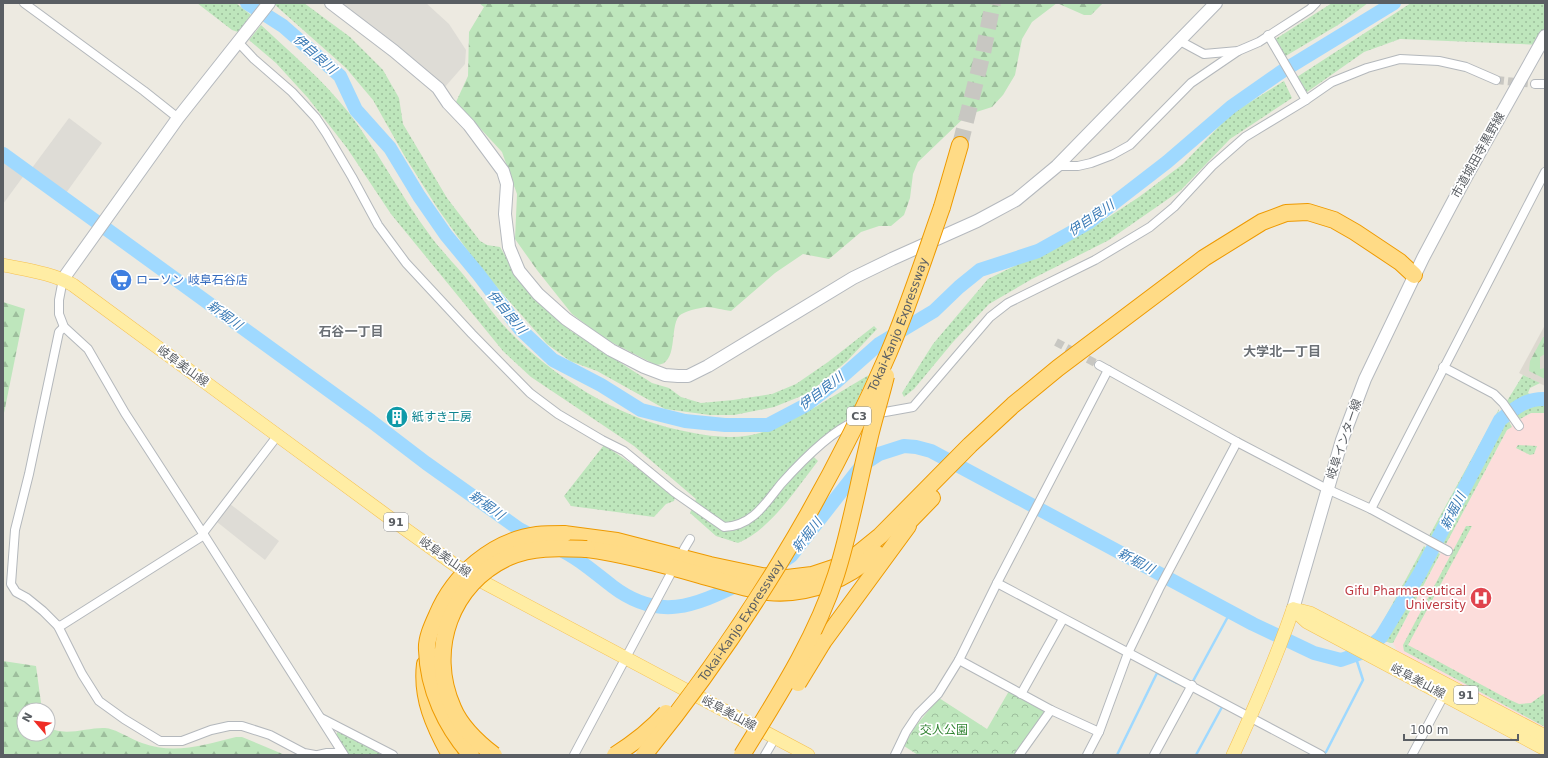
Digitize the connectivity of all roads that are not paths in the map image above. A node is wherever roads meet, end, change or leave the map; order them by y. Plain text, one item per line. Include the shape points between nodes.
1 (24, 3) edge
2 (269, 3) edge
3 (331, 3) edge
4 (1216, 3) edge
5 (1316, 3) edge
6 (1322, 3) edge
7 (1310, 9) junction
8 (1270, 39) junction
9 (1180, 41) junction
10 (1542, 42) edge
11 (239, 43) junction
12 (1238, 51) junction
13 (1496, 80) tunnel mouth
14 (1535, 84) tunnel mouth
15 (1545, 84) edge
16 (1305, 98) junction
17 (178, 118) junction
18 (960, 145) tunnel mouth
19 (1057, 166) junction
20 (1545, 172) edge
21 (3, 265) edge
22 (1414, 276) junction
23 (62, 279) junction
24 (903, 316) junction
25 (64, 327) junction
26 (1099, 365) tunnel mouth
27 (1443, 367) junction
28 (1108, 370) junction
29 (1519, 426) dead end
30 (278, 435) junction
31 (1237, 442) junction
32 (945, 477) junction
33 (1327, 489) junction
34 (1371, 509) junction
35 (915, 516) junction
36 (204, 534) junction
37 (690, 539) dead end
38 (684, 549) dead end
39 (1448, 551) dead end
40 (705, 570) junction
41 (670, 574) dead end
42 (997, 583) junction
43 (763, 594) junction
44 (1293, 609) junction
45 (1063, 619) junction
46 (58, 626) junction
47 (427, 649) junction
48 (1128, 653) junction
49 (1384, 657) junction
50 (625, 658) junction
51 (959, 660) junction
52 (1192, 685) junction
53 (1021, 694) junction
54 (1444, 695) junction
55 (1051, 710) junction
56 (321, 717) junction
57 (1250, 718) junction
58 (1099, 732) junction
59 (1545, 736) edge
60 (775, 738) junction
61 (1545, 749) edge
62 (343, 754) edge
63 (316, 755) edge
64 (393, 755) edge
65 (450, 755) edge
66 (471, 755) edge
67 (494, 755) edge
68 (574, 755) edge
69 (615, 755) edge
70 (644, 755) edge
71 (742, 755) edge
72 (753, 755) edge
73 (765, 755) edge
74 (808, 755) edge
75 (894, 755) edge
76 (1019, 755) edge
77 (1087, 755) edge
78 (1154, 755) edge
79 (1233, 755) edge
80 (1321, 755) edge
81 (1412, 755) edge

1 - 17 street
2 - 11 street
3 - 19 street via 438,88 503,172 507,184 505,214 509,247 519,271 538,294 566,319 611,350 665,375 688,376 708,366 853,278 977,221 1016,200
4 - 9 street
5 - 7 street
6 - 7 street
7 - 8 street
8 - 12 street
8 - 16 street
9 - 12 street via 1204,54
9 - 19 street
10 - 22 street, 市道城田寺黒野線
11 - 16 street via 316,118 378,225 406,263 530,393 558,414 624,451 674,492 724,527 734,527 745,522 765,505 820,445 845,425 871,415 913,407 990,317 1008,303 1095,260 1150,226 1174,207 1212,166 1245,137
11 - 17 street
12 - 19 street via 1191,83 1130,144 1112,155 1091,163
13 - 16 street via 1466,67 1439,61 1400,59 1367,68 1332,82
14 - 15 street
17 - 23 street
18 - 24 highway, Tokai-Kanjo Expressway / C3, bridge via 942,207
20 - 27 street
21 - 23 main road, 岐阜美山線 / 91
22 - 32 highway via 1400,262 1334,220 1308,212 1286,213 1262,222 1204,258 1058,368 1013,405
22 - 33 street, 岐阜インター線 via 1365,379
23 - 25 street via 59,314
23 - 30 main road, 岐阜美山線 / 91
24 - 43 highway, Tokai-Kanjo Expressway / C3, bridge via 878,377 831,470
24 - 71 highway, bridge via 869,438 836,576 792,672
25 - 36 street via 88,349 125,413
25 - 46 street via 59,332 15,530 11,571 11,584 16,592 27,598
26 - 28 street
27 - 29 street via 1494,394
27 - 34 street
28 - 31 street
28 - 42 street
30 - 36 street
30 - 50 main road, 岐阜美山線 / 91 via 455,565 497,591
31 - 33 street
31 - 48 street
32 - 35 highway
32 - 40 highway via 880,536 836,567 812,575 787,578
33 - 34 street
33 - 44 street, 岐阜インター線
34 - 39 street
35 - 43 highway via 868,560 836,581 806,590
35 - 72 highway, bridge via 823,642
36 - 46 street
36 - 56 street
37 - 38 street
40 - 43 highway
40 - 47 highway, bridge via 617,541 564,534 536,535 502,546 473,564 448,593 439,609
40 - 67 highway, bridge via 587,549 543,549 510,557 483,573 466,590 455,607 447,626 441,664 453,708 478,743
41 - 50 street
42 - 45 street
42 - 51 street
43 - 69 highway, bridge via 655,725
43 - 70 highway, Tokai-Kanjo Expressway / C3, bridge via 686,702
44 - 49 main road, 岐阜美山線 / 91 via 1307,622
44 - 57 main road
45 - 48 street
45 - 53 street
46 - 63 street via 99,701 160,741 182,741 211,730 242,726 270,735 304,753
47 - 65 highway, bridge via 425,697 429,713
47 - 66 highway, bridge via 439,704 459,742
48 - 52 street
48 - 58 street
49 - 54 main road, 岐阜美山線 / 91
49 - 59 main road, 岐阜美山線 / 91
50 - 60 main road, 岐阜美山線 / 91
50 - 68 street
51 - 53 street
51 - 75 street via 938,694 914,720
52 - 57 street
52 - 78 street
53 - 55 street
54 - 61 main road, 岐阜美山線 / 91
54 - 81 street
55 - 58 street
55 - 76 street
56 - 62 street
56 - 64 street
57 - 79 main road
57 - 80 street
58 - 77 street
60 - 73 street
60 - 74 main road, 岐阜美山線 / 91
62 - 63 street

